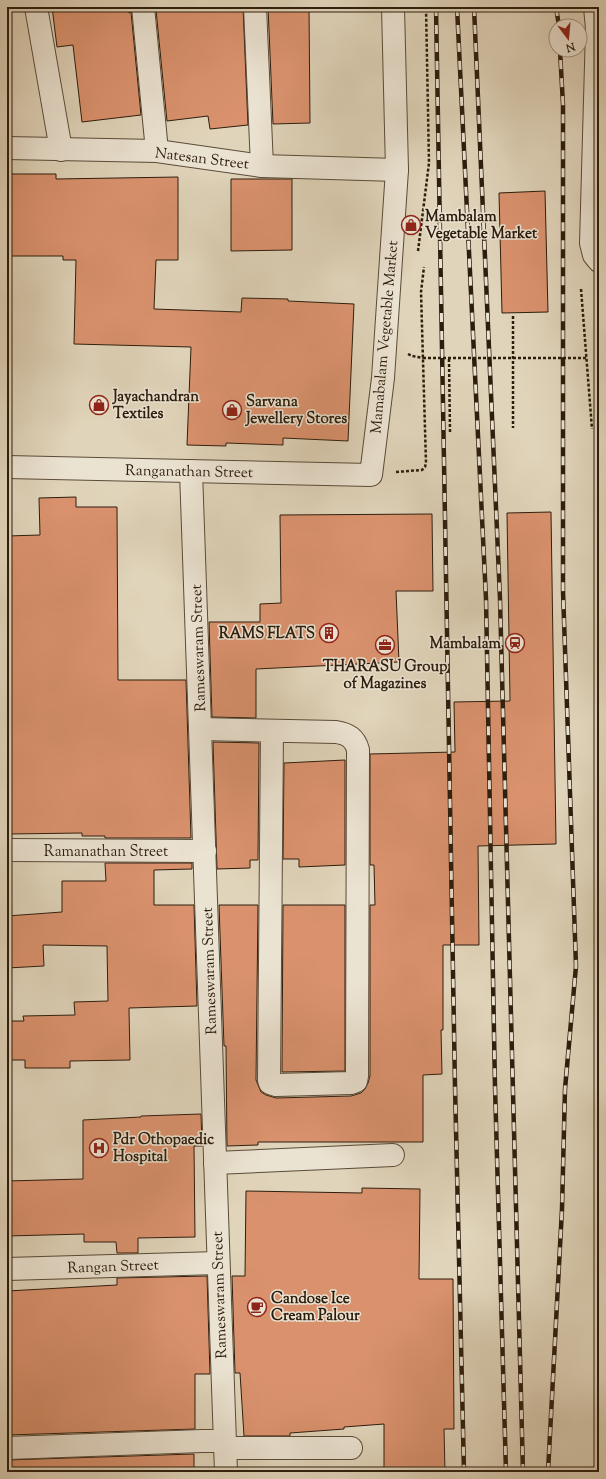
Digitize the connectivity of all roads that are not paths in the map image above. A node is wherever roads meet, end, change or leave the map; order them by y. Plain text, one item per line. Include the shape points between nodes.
1 (36, 7) edge
2 (143, 7) edge
3 (255, 7) edge
4 (393, 7) edge
5 (595, 7) edge
6 (7, 148) edge
7 (61, 150) junction
8 (157, 151) junction
9 (262, 166) junction
10 (397, 170) junction
11 (599, 261) edge
12 (7, 467) edge
13 (191, 471) junction
14 (371, 474) joint
15 (201, 729) junction
16 (272, 732) junction
17 (7, 850) edge
18 (205, 851) junction
19 (393, 1155) dead end
20 (215, 1163) junction
21 (218, 1263) junction
22 (7, 1269) edge
23 (225, 1445) junction
24 (7, 1448) edge
25 (351, 1448) dead end
26 (226, 1472) edge

1 - 7 street
2 - 8 street
3 - 9 street
4 - 10 street, Mamabalam Vegetable Market
5 - 11 street via 597,29 591,243 594,255
6 - 7 street, Natesan Street
7 - 8 street, Natesan Street
8 - 9 street, Natesan Street
9 - 10 street, Natesan Street
10 - 14 street, Mamabalam Vegetable Market via 383,378
12 - 13 street, Ranganathan Street
13 - 14 street, Ranganathan Street
13 - 15 street, Rameswaram Street
15 - 16 street
15 - 18 street, Rameswaram Street
16 - 16 street via 345,733 356,743 358,750 357,1076 356,1081 351,1084 276,1085 269,1080
17 - 18 street, Ramanathan Street
18 - 20 street, Rameswaram Street
19 - 20 street
20 - 21 street, Rameswaram Street
21 - 22 street, Rangan Street
21 - 23 street, Rameswaram Street
23 - 24 street via 194,1441
23 - 25 street
23 - 26 street, Rameswaram Street

